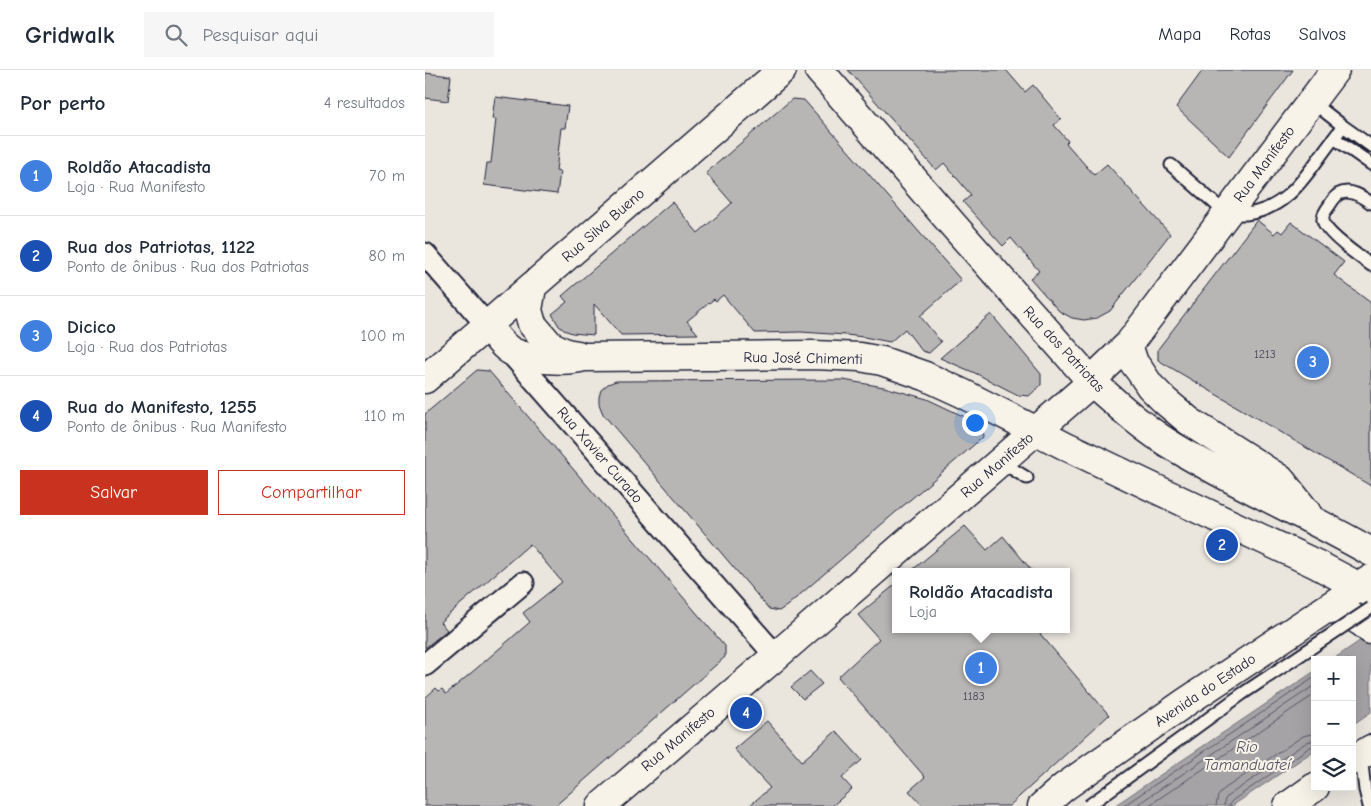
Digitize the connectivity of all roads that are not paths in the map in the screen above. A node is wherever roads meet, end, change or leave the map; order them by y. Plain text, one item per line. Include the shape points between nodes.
1 (782, 70) edge
2 (819, 70) edge
3 (1335, 70) edge
4 (1311, 101) junction
5 (1343, 126) junction
6 (1334, 138) junction
7 (1371, 146) edge
8 (1171, 164) dead end
9 (1371, 164) edge
10 (1371, 203) edge
11 (1227, 214) junction
12 (425, 254) edge
13 (1371, 266) edge
14 (532, 287) junction
15 (487, 325) junction
16 (1127, 345) junction
17 (508, 350) junction
18 (584, 357) junction
19 (425, 379) edge
20 (1092, 382) junction
21 (1036, 431) junction
22 (1001, 462) junction
23 (1027, 478) dead end
24 (1313, 521) junction
25 (1371, 552) edge
26 (523, 583) dead end
27 (1368, 592) edge
28 (1327, 608) junction
29 (1371, 630) edge
30 (776, 656) junction
31 (425, 665) edge
32 (1361, 755) edge
33 (1311, 790) edge
34 (601, 806) edge
35 (1042, 806) edge
36 (1088, 806) edge
37 (1288, 806) edge
38 (1369, 806) edge

1 - 14 main road, Rua Silva Bueno
2 - 20 main road, Rua dos Patriotas
3 - 4 main road, Rua Manifesto
4 - 5 lane
4 - 11 main road, Rua Manifesto
5 - 6 lane
5 - 7 lane
6 - 9 lane
6 - 11 lane via 1295,190 1281,202 1247,214
8 - 11 lane
10 - 13 lane via 1349,192 1339,194 1323,215 1327,228
11 - 16 main road, Rua Manifesto
12 - 15 street, Rua Xavier Curado
14 - 15 main road, Rua Silva Bueno
14 - 18 main road, Rua José Chimenti via 528,310 532,324 550,345
15 - 17 main road, Rua Xavier Curado
15 - 19 main road, Rua Silva Bueno
16 - 20 main road, Rua Manifesto
16 - 24 main road via 1134,363 1165,401 1189,421 1280,479
17 - 18 main road, Rua José Chimenti via 541,359 576,360
17 - 30 street, Rua Xavier Curado
18 - 21 main road, Rua José Chimenti via 860,357 925,376
20 - 21 main road, Rua Manifesto
20 - 24 main road, Rua dos Patriotas via 1175,448
21 - 22 main road, Rua Manifesto
21 - 27 main road via 1316,564
22 - 23 lane
22 - 30 main road, Rua Manifesto
24 - 25 main road, Rua dos Patriotas
26 - 31 street
27 - 28 main road, Avenida do Estado
27 - 36 lane, bridge via 1242,694
28 - 29 main road via 1355,617
28 - 35 main road, Avenida do Estado via 1186,702 1064,787
30 - 34 main road, Rua Manifesto
32 - 38 lane
33 - 37 main road

